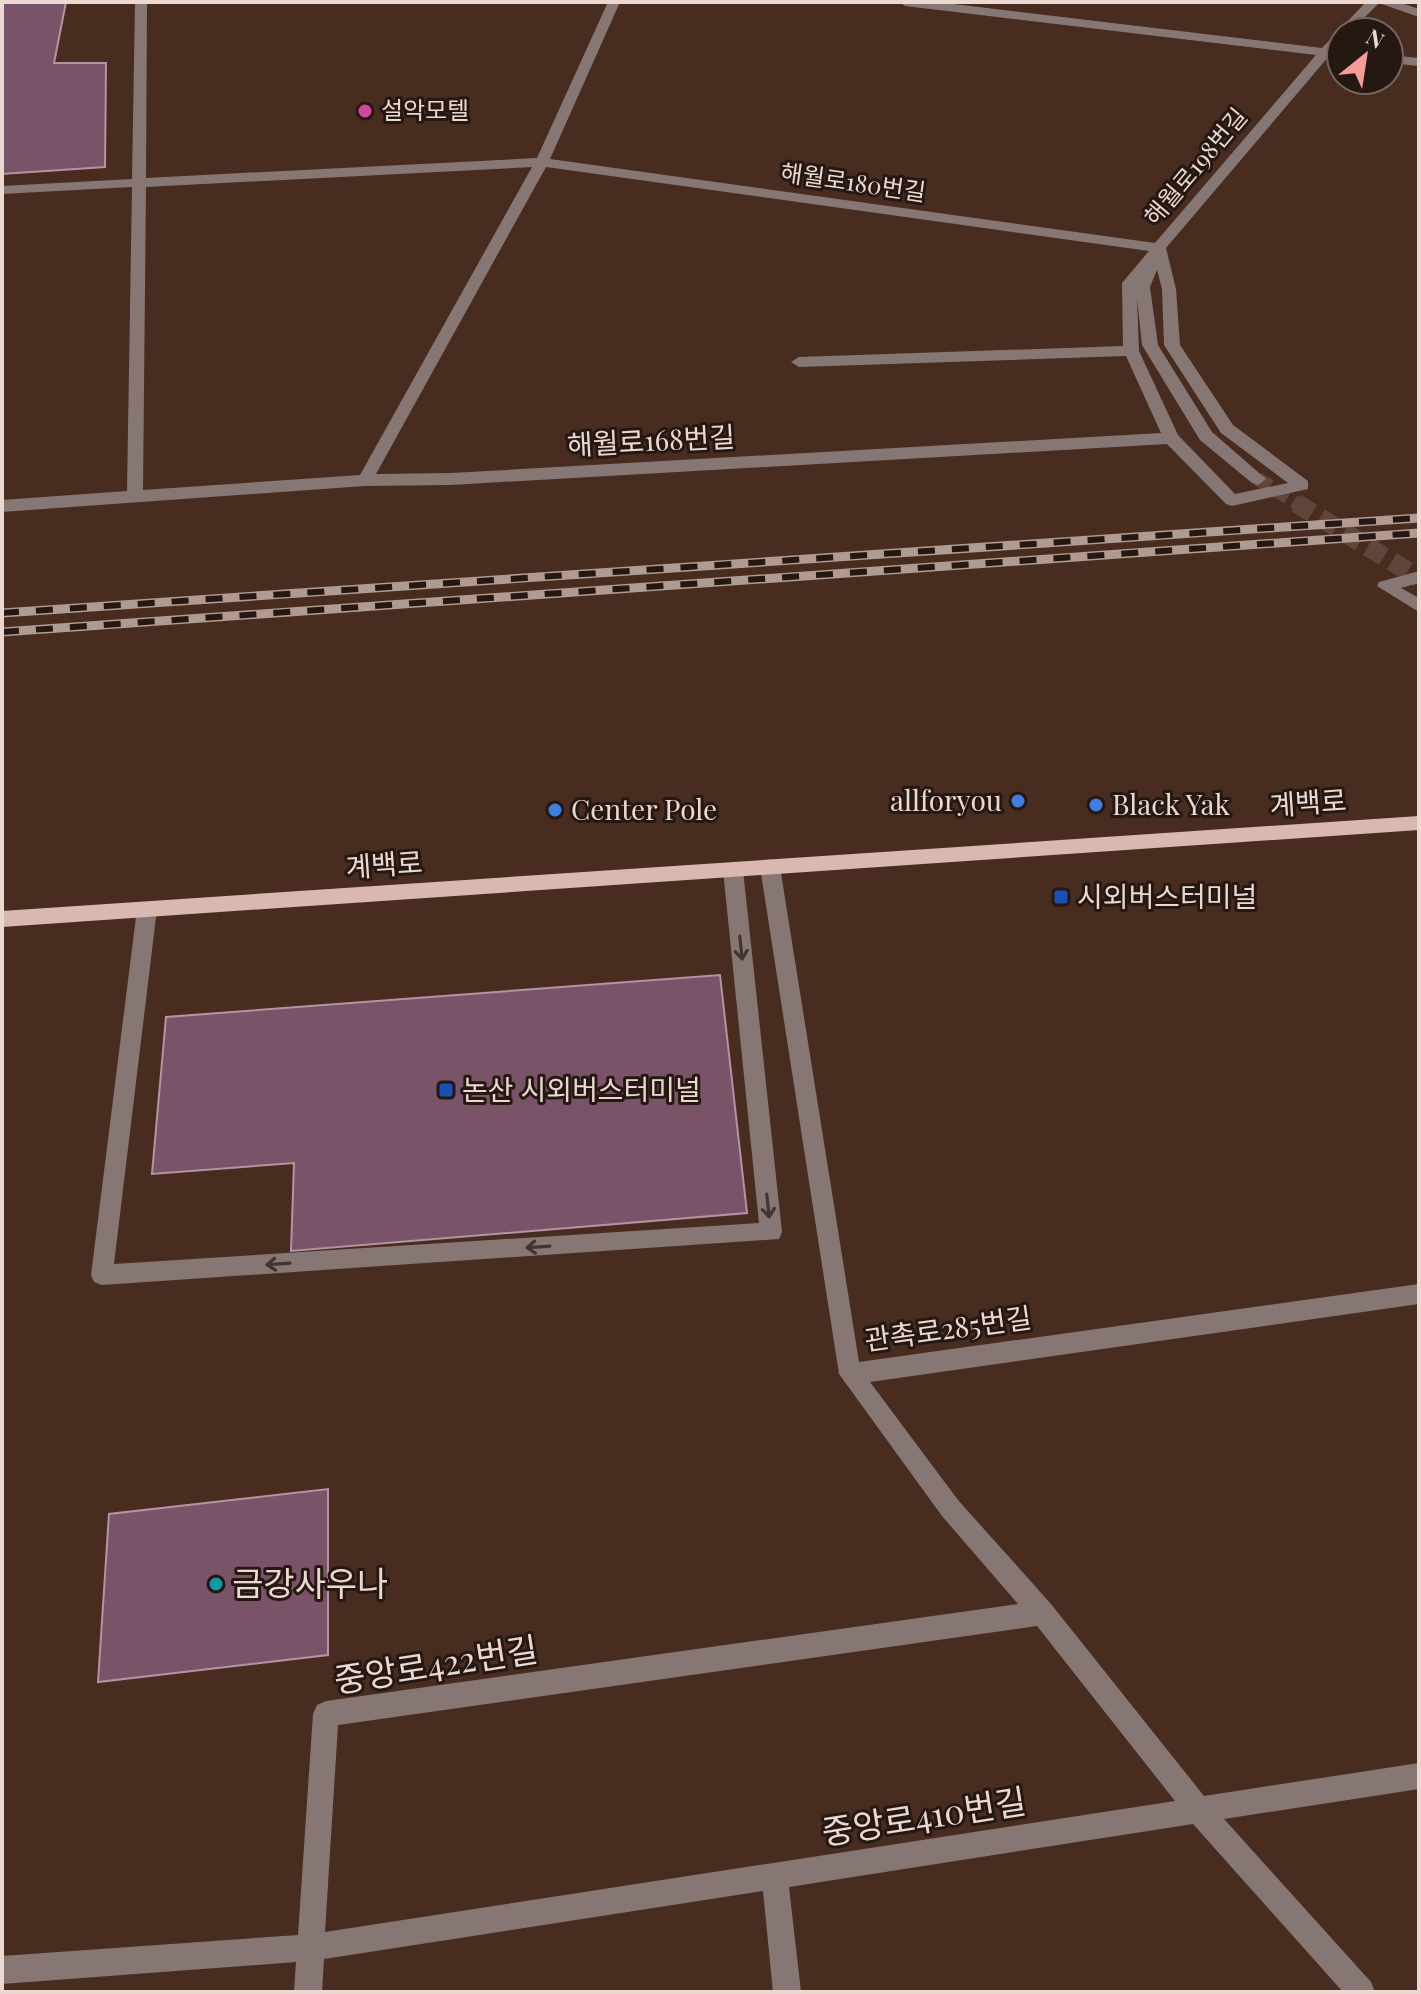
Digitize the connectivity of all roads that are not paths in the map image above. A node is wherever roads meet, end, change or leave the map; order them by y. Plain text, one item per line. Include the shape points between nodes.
1 (141, 2) edge
2 (614, 2) edge
3 (905, 2) edge
4 (1385, 2) edge
5 (1419, 13) edge
6 (1325, 49) edge
7 (1322, 52) junction
8 (1325, 52) edge
9 (542, 162) junction
10 (140, 182) junction
11 (2, 190) edge
12 (1159, 248) junction
13 (1131, 351) junction
14 (799, 362) dead end
15 (1171, 438) junction
16 (1258, 479) tunnel mouth
17 (365, 480) junction
18 (135, 496) junction
19 (2, 506) edge
20 (1419, 577) edge
21 (1419, 606) edge
22 (1419, 823) edge
23 (770, 867) junction
24 (733, 870) junction
25 (147, 909) junction
26 (2, 919) edge
27 (1419, 1294) edge
28 (850, 1374) junction
29 (1042, 1613) junction
30 (1419, 1776) edge
31 (1199, 1811) junction
32 (775, 1876) junction
33 (309, 1948) junction
34 (2, 1970) edge
35 (308, 1992) edge
36 (787, 1992) edge
37 (1361, 1992) edge

1 - 10 street
2 - 9 street
3 - 7 street
4 - 5 street
6 - 7 street, 해월로198번길
7 - 8 street
7 - 12 street, 해월로198번길
9 - 10 street, 해월로180번길
9 - 12 street, 해월로180번길
9 - 17 street
10 - 11 street, 해월로180번길
10 - 18 street
12 - 13 street via 1129,283
12 - 15 street via 1169,289 1172,345 1227,429 1302,485 1232,500
12 - 16 street, 해월로198번길 via 1143,287 1150,345 1206,436
13 - 14 street
13 - 15 street
15 - 17 street, 해월로168번길
17 - 18 street, 해월로168번길
18 - 19 street, 해월로168번길
20 - 21 street via 1385,586
22 - 23 main road, 계백로
23 - 24 main road, 계백로
23 - 28 street
24 - 25 main road, 계백로
24 -> 25 street via 771,1232 102,1275
25 - 26 main road, 계백로
27 - 28 street, 관촉로285번길
28 - 29 street, 관촉로285번길 via 950,1508
29 - 31 street, 관촉로285번길
29 - 33 street, 중앙로422번길 via 326,1714
30 - 31 street, 중앙로410번길
31 - 32 street, 중앙로410번길
31 - 37 street, 관촉로285번길
32 - 33 street, 중앙로410번길
32 - 36 street
33 - 34 street
33 - 35 street

